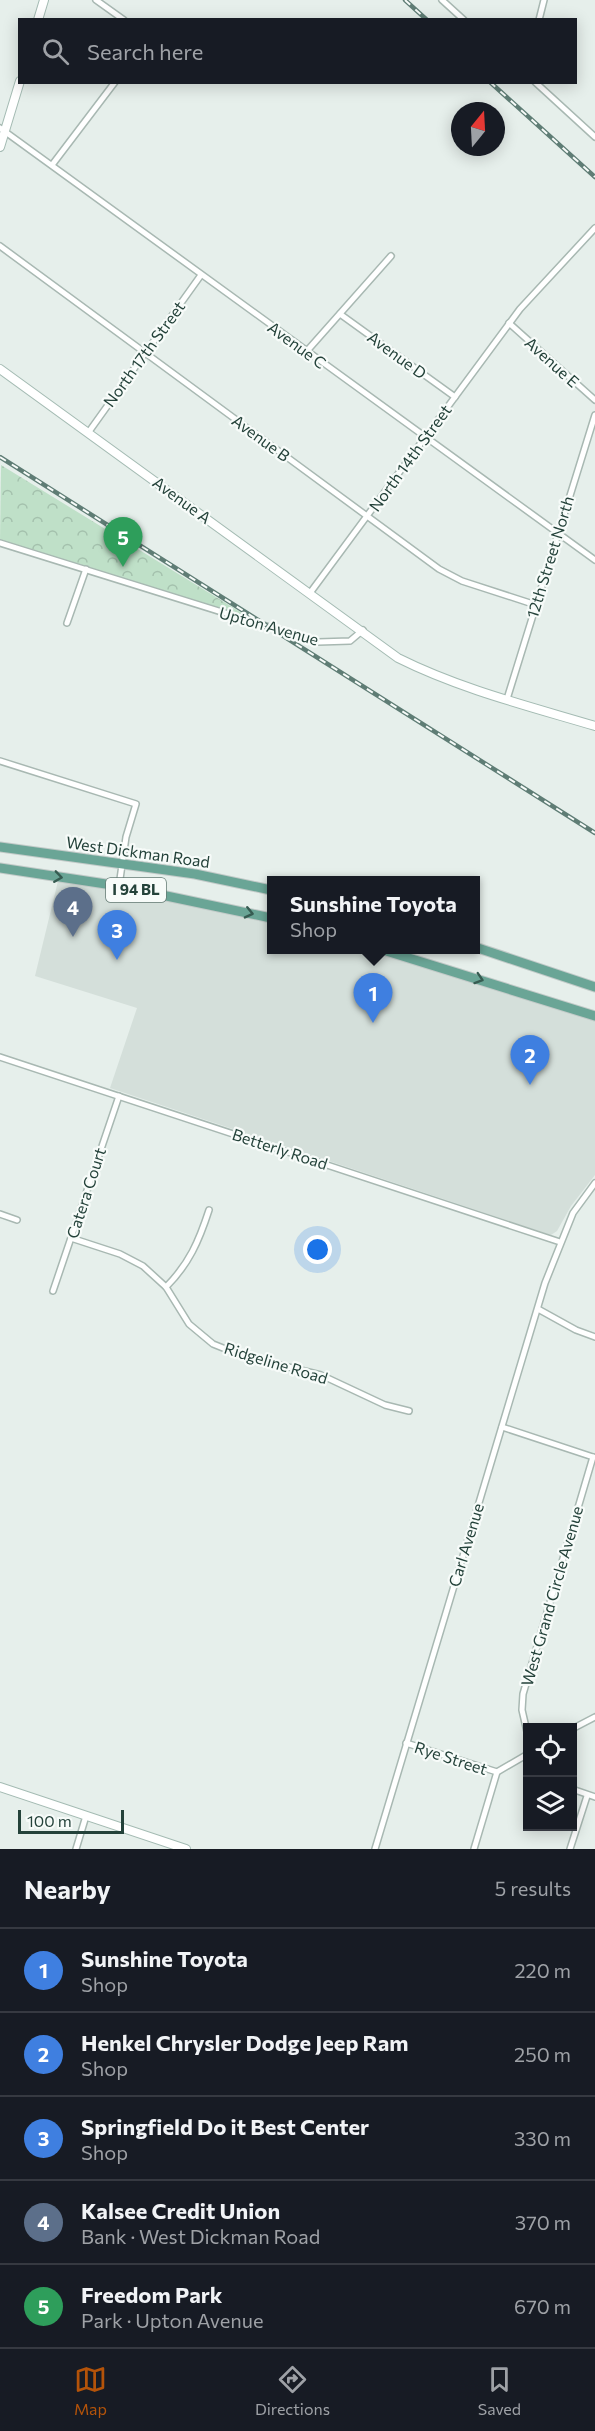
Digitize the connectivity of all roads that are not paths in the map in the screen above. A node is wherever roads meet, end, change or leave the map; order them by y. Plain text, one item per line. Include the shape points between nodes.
1 (44, 0) edge
2 (96, 0) edge
3 (442, 0) edge
4 (544, 0) edge
5 (39, 18) edge
6 (121, 18) edge
7 (462, 18) edge
8 (540, 18) edge
9 (19, 84) edge
10 (113, 84) edge
11 (537, 84) edge
12 (2, 130) edge
13 (595, 137) edge
14 (0, 147) edge
15 (52, 165) junction
16 (595, 228) edge
17 (0, 246) edge
18 (391, 256) dead end
19 (201, 275) junction
20 (340, 314) junction
21 (509, 323) junction
22 (306, 352) junction
23 (145, 353) junction
24 (0, 369) edge
25 (455, 397) junction
26 (595, 400) edge
27 (595, 416) edge
28 (88, 433) junction
29 (424, 436) junction
30 (368, 515) junction
31 (558, 534) junction
32 (0, 543) edge
33 (595, 560) edge
34 (86, 569) junction
35 (310, 593) junction
36 (536, 605) junction
37 (67, 623) dead end
38 (363, 630) junction
39 (507, 699) junction
40 (595, 726) edge
41 (0, 761) edge
42 (0, 847) edge
43 (123, 864) junction
44 (0, 868) edge
45 (119, 886) junction
46 (267, 889) edge
47 (267, 917) edge
48 (480, 949) edge
49 (396, 954) edge
50 (595, 987) edge
51 (595, 1016) edge
52 (0, 1057) edge
53 (119, 1096) junction
54 (595, 1183) edge
55 (209, 1210) dead end
56 (0, 1214) edge
57 (16, 1220) dead end
58 (71, 1238) junction
59 (560, 1242) junction
60 (166, 1287) junction
61 (54, 1291) dead end
62 (538, 1309) junction
63 (595, 1336) edge
64 (409, 1411) dead end
65 (502, 1427) junction
66 (594, 1457) edge
67 (595, 1717) edge
68 (525, 1723) edge
69 (577, 1727) edge
70 (406, 1743) junction
71 (523, 1757) edge
72 (496, 1772) junction
73 (0, 1787) edge
74 (577, 1791) edge
75 (587, 1796) junction
76 (595, 1797) edge
77 (86, 1816) junction
78 (175, 1847) edge
79 (76, 1849) edge
80 (185, 1849) edge
81 (375, 1849) edge
82 (474, 1849) edge
83 (570, 1849) edge

1 - 5 street
2 - 6 street
3 - 7 street
4 - 8 street
9 - 12 street
10 - 15 street
11 - 13 street
12 - 14 street
12 - 15 street, Avenue C
15 - 19 street, Avenue C
16 - 21 street, North 14th Street
17 - 23 street, Avenue B
18 - 20 street
19 - 22 street, Avenue C
19 - 23 street, North 17th Street
20 - 22 street
20 - 25 street, Avenue D
21 - 25 street, North 14th Street
21 - 26 street, Avenue E
22 - 29 street, Avenue C
23 - 28 street, North 17th Street
23 - 30 street, Avenue B
24 - 28 street, Avenue A
25 - 29 street, North 14th Street
27 - 31 street, 12th Street North
28 - 35 street, Avenue A
29 - 30 street, North 14th Street
29 - 31 street, Avenue C
30 - 35 street, North 14th Street
30 - 36 street, Avenue B via 462,581
31 - 33 street, Avenue C
31 - 36 street, 12th Street North
32 - 34 street, Upton Avenue
34 - 37 street
34 - 38 street, Upton Avenue via 318,642 350,641
35 - 38 street, Avenue A
36 - 39 street, 12th Street North
38 - 39 street via 398,658 429,673
39 - 40 street
41 - 43 street via 136,804
42 - 43 main road, West Dickman Road / I 94 BL
43 - 45 street
43 - 46 main road, West Dickman Road / I 94 BL
44 -> 45 main road, I 94 BL
45 -> 47 main road, I 94 BL
48 - 50 main road
49 -> 51 main road
52 - 53 street, Betterly Road
53 - 58 street, Catera Court
53 - 59 street, Betterly Road
54 - 59 street, Carl Avenue via 573,1213
55 - 60 street via 189,1261
56 - 57 street
58 - 60 street, Ridgeline Road via 132,1259
58 - 61 street, Catera Court
59 - 62 street, Carl Avenue
60 - 64 street, Ridgeline Road via 189,1324 213,1344 243,1356 321,1375 385,1405
62 - 63 street
62 - 65 street, Carl Avenue
65 - 66 street
65 - 70 street, Carl Avenue
66 - 68 street, West Grand Circle Avenue via 523,1694
67 - 69 street
70 - 72 street, Rye Street
70 - 81 street, Carl Avenue
71 - 72 street
72 - 82 street
73 - 77 street
74 - 75 street
75 - 76 street
75 - 83 street
77 - 78 street
77 - 79 street
78 - 80 street

